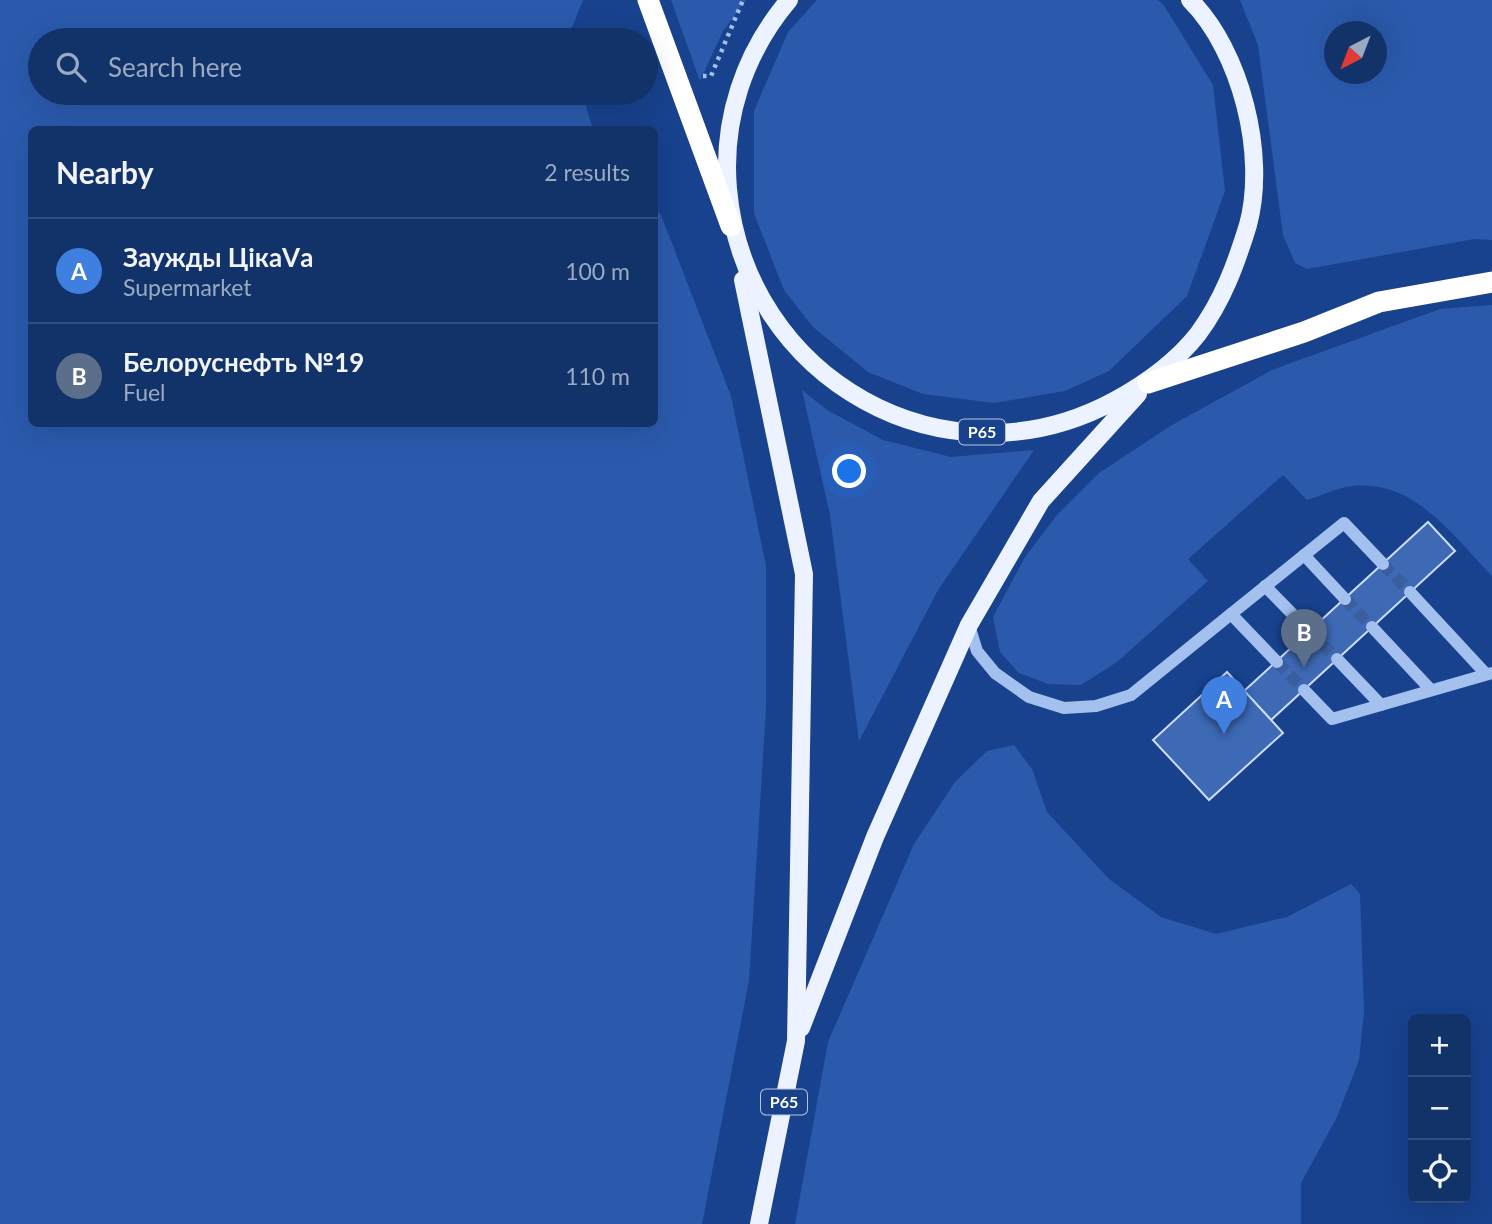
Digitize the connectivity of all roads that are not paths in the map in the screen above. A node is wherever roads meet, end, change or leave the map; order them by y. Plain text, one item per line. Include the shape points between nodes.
1 (648, 0) edge
2 (789, 0) edge
3 (1198, 4) edge
4 (731, 226) junction
5 (1492, 282) edge
6 (1148, 383) junction
7 (1304, 555) junction
8 (1382, 564) tunnel mouth
9 (1265, 586) junction
10 (1410, 592) tunnel mouth
11 (1345, 598) tunnel mouth
12 (1231, 614) junction
13 (969, 625) junction
14 (1372, 627) tunnel mouth
15 (1309, 631) tunnel mouth
16 (1337, 659) tunnel mouth
17 (1277, 662) tunnel mouth
18 (1489, 674) edge
19 (1304, 690) tunnel mouth
20 (1431, 690) junction
21 (1381, 705) junction
22 (796, 1041) junction
23 (759, 1224) edge

1 - 4 highway, Р65
2 - 4 main road, Р65 via 767,26 738,88 725,157
3 - 6 main road, Р65 via 1236,73 1253,140 1252,209 1233,275 1212,311 1197,335
4 - 6 main road, Р65 via 758,296 803,356 863,402 933,428 1008,433 1082,418
4 - 22 main road, Р65 via 804,574
5 - 6 highway, Р65 via 1379,302
6 - 13 main road, Р65 via 1041,501
7 - 8 lane via 1344,523
7 - 9 lane
7 - 11 lane
9 - 12 lane
9 - 15 lane
10 - 18 lane
12 - 13 lane via 1130,695 1096,706 1064,708 1028,696 995,673 977,650
12 - 17 lane
13 - 22 main road, Р65 via 875,837
14 - 20 lane
16 - 21 lane
18 - 20 lane
19 - 21 lane via 1332,719
20 - 21 lane
22 - 23 main road, Р65

